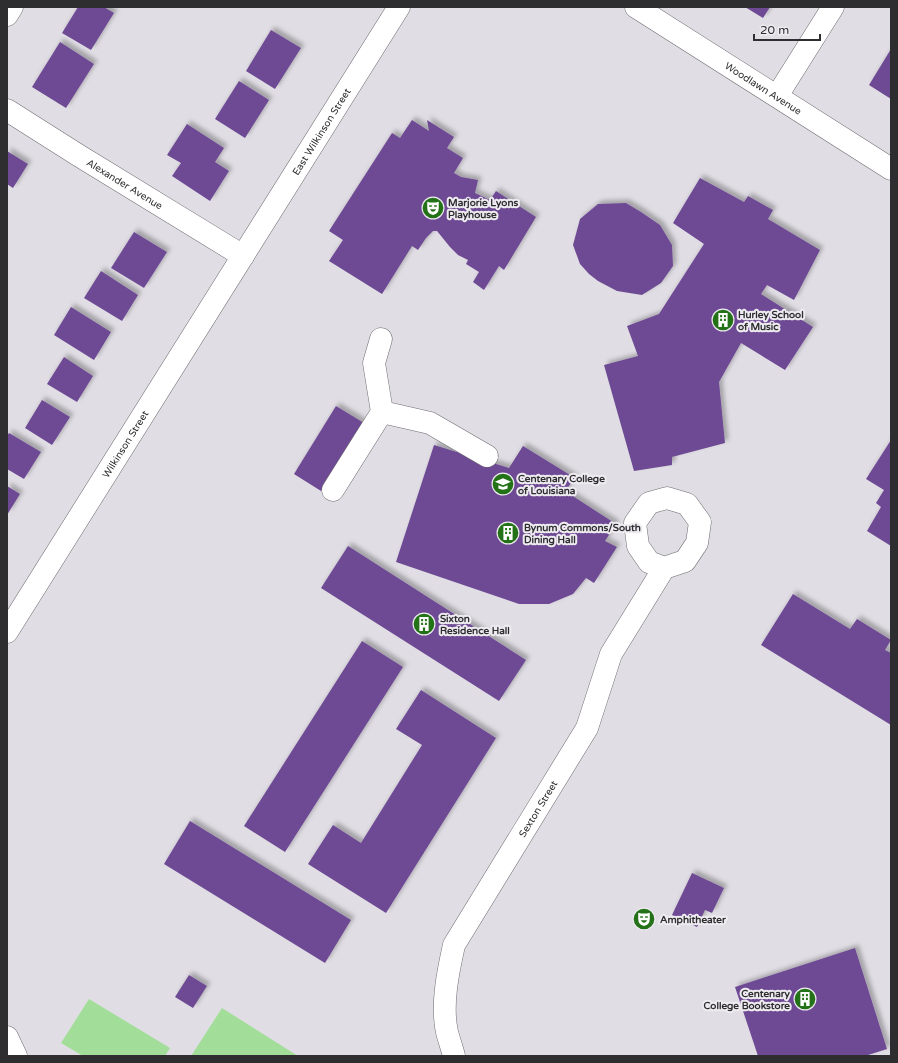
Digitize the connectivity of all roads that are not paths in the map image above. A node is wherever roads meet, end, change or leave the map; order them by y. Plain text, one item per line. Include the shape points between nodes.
1 (12, 7) edge
2 (399, 7) edge
3 (636, 7) edge
4 (833, 7) edge
5 (7, 14) edge
6 (777, 96) junction
7 (7, 110) edge
8 (891, 169) edge
9 (243, 256) junction
10 (381, 339) dead end
11 (382, 412) junction
12 (487, 456) dead end
13 (333, 490) dead end
14 (664, 568) dead end
15 (7, 632) edge
16 (7, 1037) edge
17 (16, 1056) edge
18 (454, 1056) edge

1 - 5 street
2 - 9 street, East Wilkinson Street
3 - 6 street, Woodlawn Avenue
4 - 6 street
6 - 8 street, Woodlawn Avenue
7 - 9 street, Alexander Avenue
9 - 15 street, Wilkinson Street
10 - 11 street via 374,364
11 - 12 street via 430,423
11 - 13 street
14 - 18 street, Sexton Street via 611,654 587,728 454,946 445,1004 447,1031
16 - 17 street

